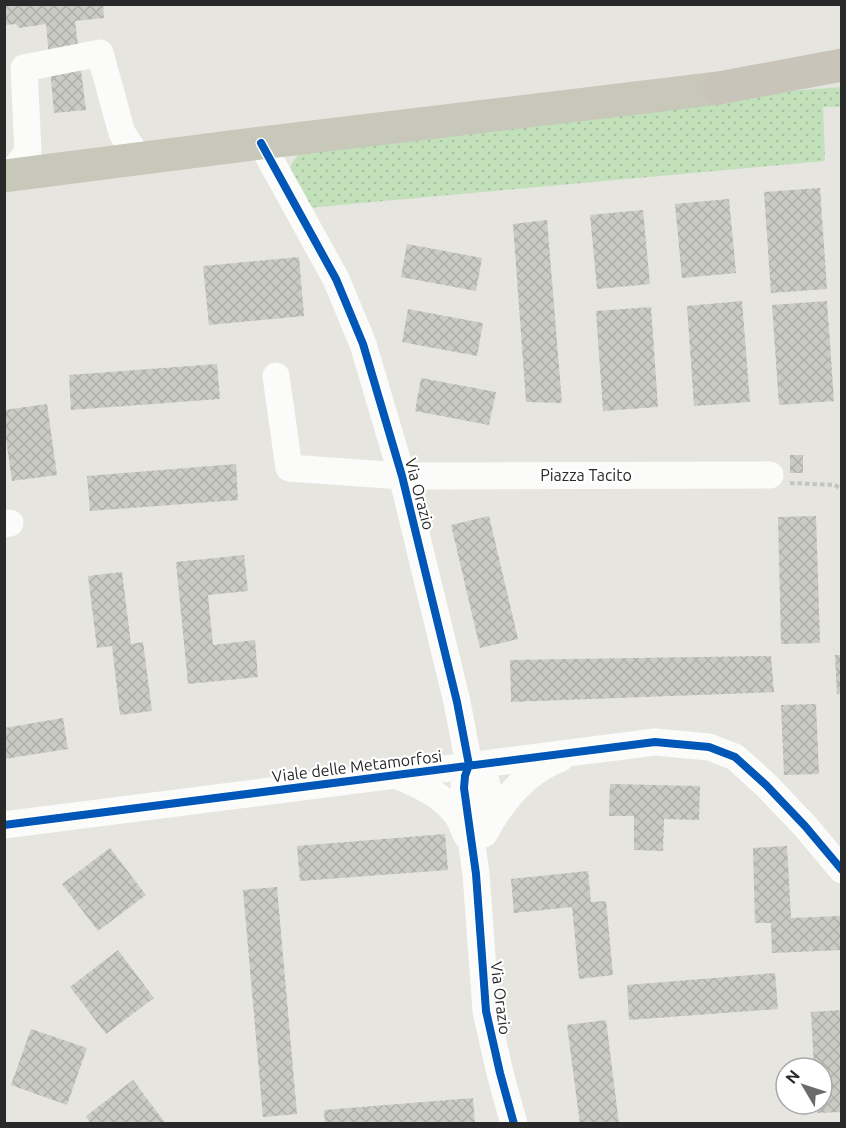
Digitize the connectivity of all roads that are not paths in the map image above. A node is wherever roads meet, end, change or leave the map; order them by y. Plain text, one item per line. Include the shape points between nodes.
1 (842, 65) edge
2 (842, 83) edge
3 (719, 87) junction
4 (261, 143) junction
5 (138, 159) junction
6 (7, 175) edge
7 (276, 376) dead end
8 (770, 475) road end
9 (402, 476) junction
10 (581, 751) junction
11 (469, 765) junction
12 (395, 775) junction
13 (4, 825) edge
14 (478, 840) junction
15 (842, 870) edge
16 (514, 1124) edge

1 - 3 highway
2 - 3 highway
3 - 4 main road
4 - 5 main road
4 - 9 street, Via Orazio via 350,311
5 - 6 main road
5 - 6 street via 122,133 100,53 24,68 28,152
7 - 9 street, Piazza Tacito via 289,468
8 - 9 street, Piazza Tacito
9 - 11 street, Via Orazio
10 - 11 street, Viale delle Metamorfosi
10 - 14 street via 533,774 512,793
10 - 15 street, Viale delle Metamorfosi via 655,742 709,747 735,757 805,826
11 - 12 street, Viale delle Metamorfosi
11 - 14 street, Via Orazio via 464,788
12 - 13 street, Viale delle Metamorfosi
12 - 14 street, Via Orazio via 444,801
14 - 16 street, Via Orazio via 476,874 486,1011

